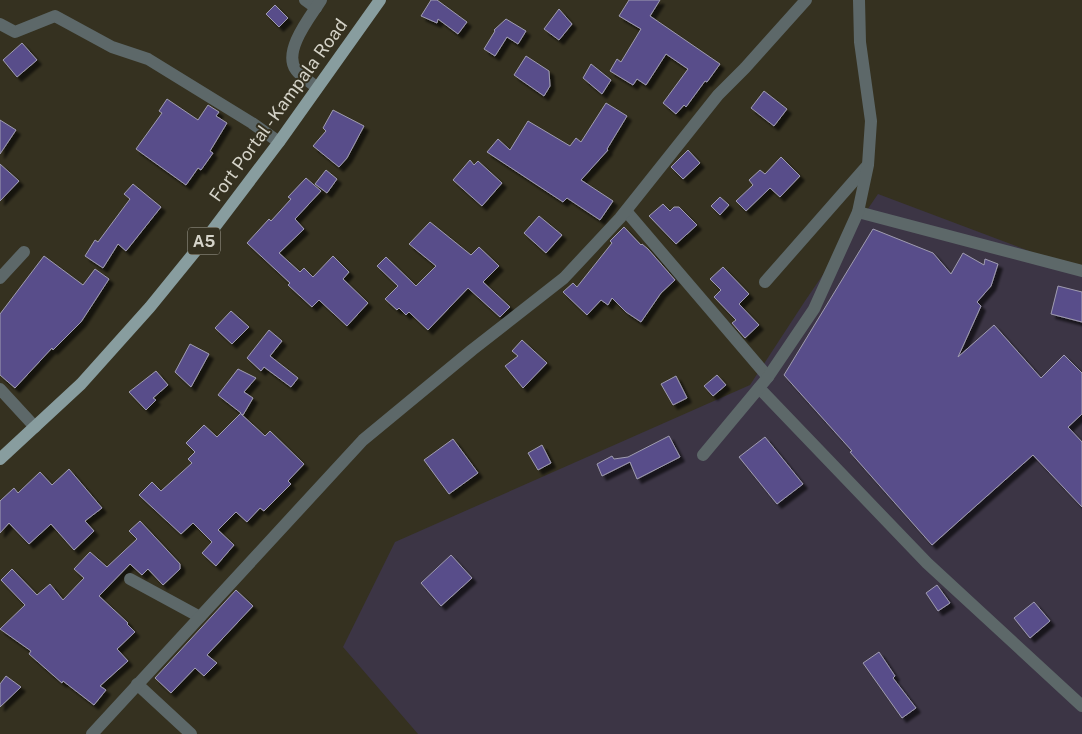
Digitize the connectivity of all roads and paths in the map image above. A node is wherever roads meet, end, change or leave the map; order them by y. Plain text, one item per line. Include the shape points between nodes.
1 (304, 0) edge
2 (380, 0) edge
3 (806, 0) edge
4 (859, 0) edge
5 (319, 4) edge
6 (0, 24) edge
7 (317, 88) junction
8 (279, 142) junction
9 (868, 165) junction
10 (626, 211) junction
11 (858, 212) junction
12 (24, 252) dead end
13 (1082, 271) edge
14 (0, 278) edge
15 (765, 282) dead end
16 (768, 377) junction
17 (759, 388) junction
18 (0, 389) edge
19 (36, 427) junction
20 (703, 455) dead end
21 (0, 459) edge
22 (130, 579) dead end
23 (200, 617) junction
24 (137, 684) junction
25 (1082, 706) edge
26 (92, 734) edge
27 (192, 734) edge

1 - 5 street
2 - 7 main road, Fort Portal - Kampala Road / A5
3 - 10 street via 718,95
4 - 9 street via 860,42 871,121
5 - 7 street via 294,43 292,62 296,71
6 - 8 street via 15,32 55,16 112,47 148,59
7 - 8 main road, Fort Portal - Kampala Road / A5
8 - 19 main road, Fort Portal - Kampala Road / A5 via 150,308 82,384
9 - 11 street
9 - 15 street
10 - 16 street
10 - 23 street via 564,278 364,440
11 - 13 street
11 - 16 street via 814,309
12 - 14 street
16 - 17 street
17 - 20 street
17 - 25 street via 927,563
18 - 19 street
19 - 21 main road, Fort Portal - Kampala Road / A5
22 - 23 street
23 - 24 street
24 - 26 street
24 - 27 street

